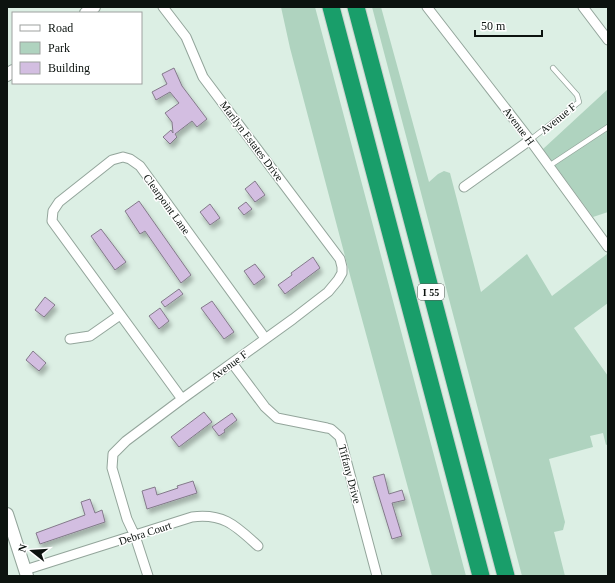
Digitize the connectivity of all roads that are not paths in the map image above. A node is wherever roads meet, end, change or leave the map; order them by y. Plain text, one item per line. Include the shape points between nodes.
1 (163, 7) edge
2 (331, 7) edge
3 (356, 7) edge
4 (427, 7) edge
5 (583, 7) edge
6 (608, 40) edge
7 (553, 68) dead end
8 (608, 127) edge
9 (530, 140) junction
10 (549, 166) junction
11 (464, 187) dead end
12 (608, 247) edge
13 (342, 273) joint
14 (120, 315) junction
15 (265, 338) junction
16 (70, 339) dead end
17 (232, 363) junction
18 (182, 399) junction
19 (7, 514) edge
20 (136, 536) junction
21 (258, 546) dead end
22 (26, 573) edge
23 (148, 576) edge
24 (377, 576) edge
25 (481, 576) edge
26 (506, 576) edge

1 - 13 street, Marilyn Estates Drive via 186,37 203,76 340,259
2 - 25 highway, I 55
3 - 26 highway, I 55
4 - 9 street, Avenue H
5 - 6 street
7 - 9 lane, Avenue F via 577,95 579,102
8 - 10 lane
9 - 10 street, Avenue H
9 - 11 street, Avenue F
10 - 12 street, Avenue H
13 - 15 street, Avenue F via 328,292
14 - 15 street, Clearpoint Lane via 52,221 52,211 59,202 112,160 123,157 140,166
14 - 16 street via 90,336
14 - 18 street
15 - 17 street, Avenue F
17 - 18 street, Avenue F
17 - 24 street, Tiffany Drive via 265,407 277,418 327,428 340,437
18 - 20 street, Avenue F via 126,441 113,454 112,468
19 - 22 street
20 - 21 street, Debra Court via 192,517 206,515 230,523
20 - 22 street, Debra Court
20 - 23 street

